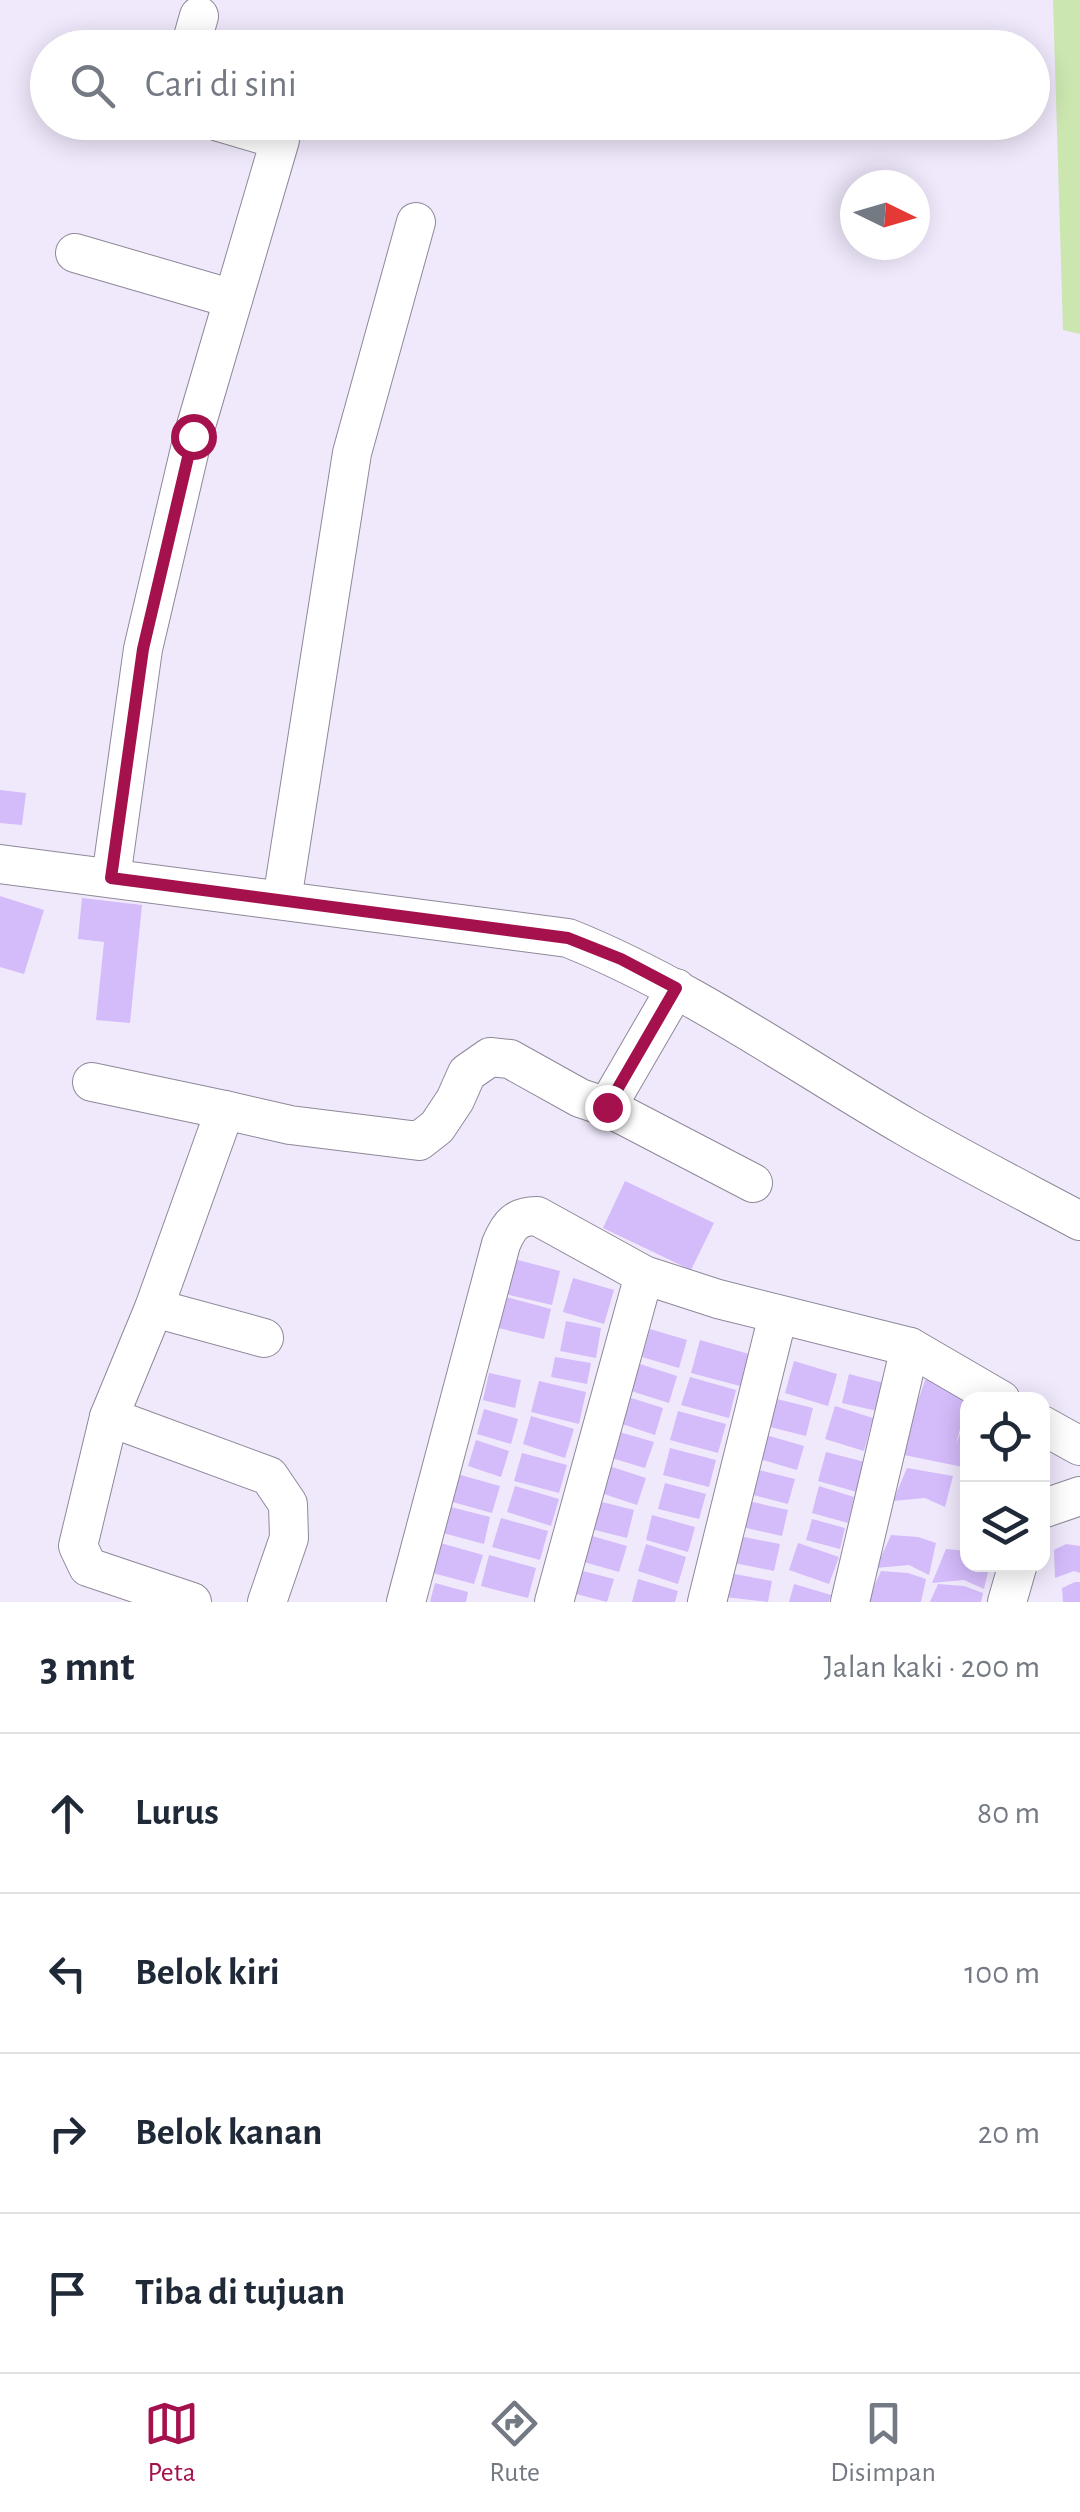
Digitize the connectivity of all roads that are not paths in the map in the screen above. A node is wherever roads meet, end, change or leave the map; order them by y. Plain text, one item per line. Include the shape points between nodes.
1 (280, 140) edge
2 (416, 222) dead end
3 (75, 253) dead end
4 (233, 300) junction
5 (0, 864) edge
6 (111, 878) junction
7 (282, 900) junction
8 (676, 988) junction
9 (92, 1082) dead end
10 (607, 1107) junction
11 (225, 1110) junction
12 (752, 1183) dead end
13 (1080, 1221) edge
14 (644, 1275) junction
15 (154, 1308) junction
16 (778, 1315) junction
17 (264, 1338) dead end
18 (910, 1347) junction
19 (987, 1392) edge
20 (109, 1417) junction
21 (1050, 1429) edge
22 (1080, 1446) edge
23 (1080, 1496) edge
24 (1050, 1505) edge
25 (1016, 1572) edge
26 (1029, 1572) edge
27 (192, 1602) edge
28 (267, 1602) edge
29 (406, 1602) edge
30 (554, 1602) edge
31 (707, 1602) edge
32 (850, 1602) edge
33 (1007, 1602) edge
34 (1032, 1602) edge

1 - 4 street
2 - 7 street via 352,454
3 - 4 street
4 - 6 street via 143,649
5 - 6 street
6 - 7 street
7 - 8 street via 568,938
8 - 10 street
8 - 13 street via 906,1127
9 - 11 street
10 - 11 street via 510,1059 490,1057 466,1073 436,1127 418,1141
10 - 12 street
11 - 15 street
14 - 16 street
14 - 29 street via 537,1216 521,1216 509,1227
14 - 30 street
15 - 17 street
15 - 20 street
16 - 18 street
16 - 31 street
18 - 19 street
18 - 32 street
20 - 27 street via 78,1546 88,1567
20 - 28 street via 269,1476 288,1504 289,1538
21 - 22 street
23 - 24 street
25 - 33 street
26 - 34 street

